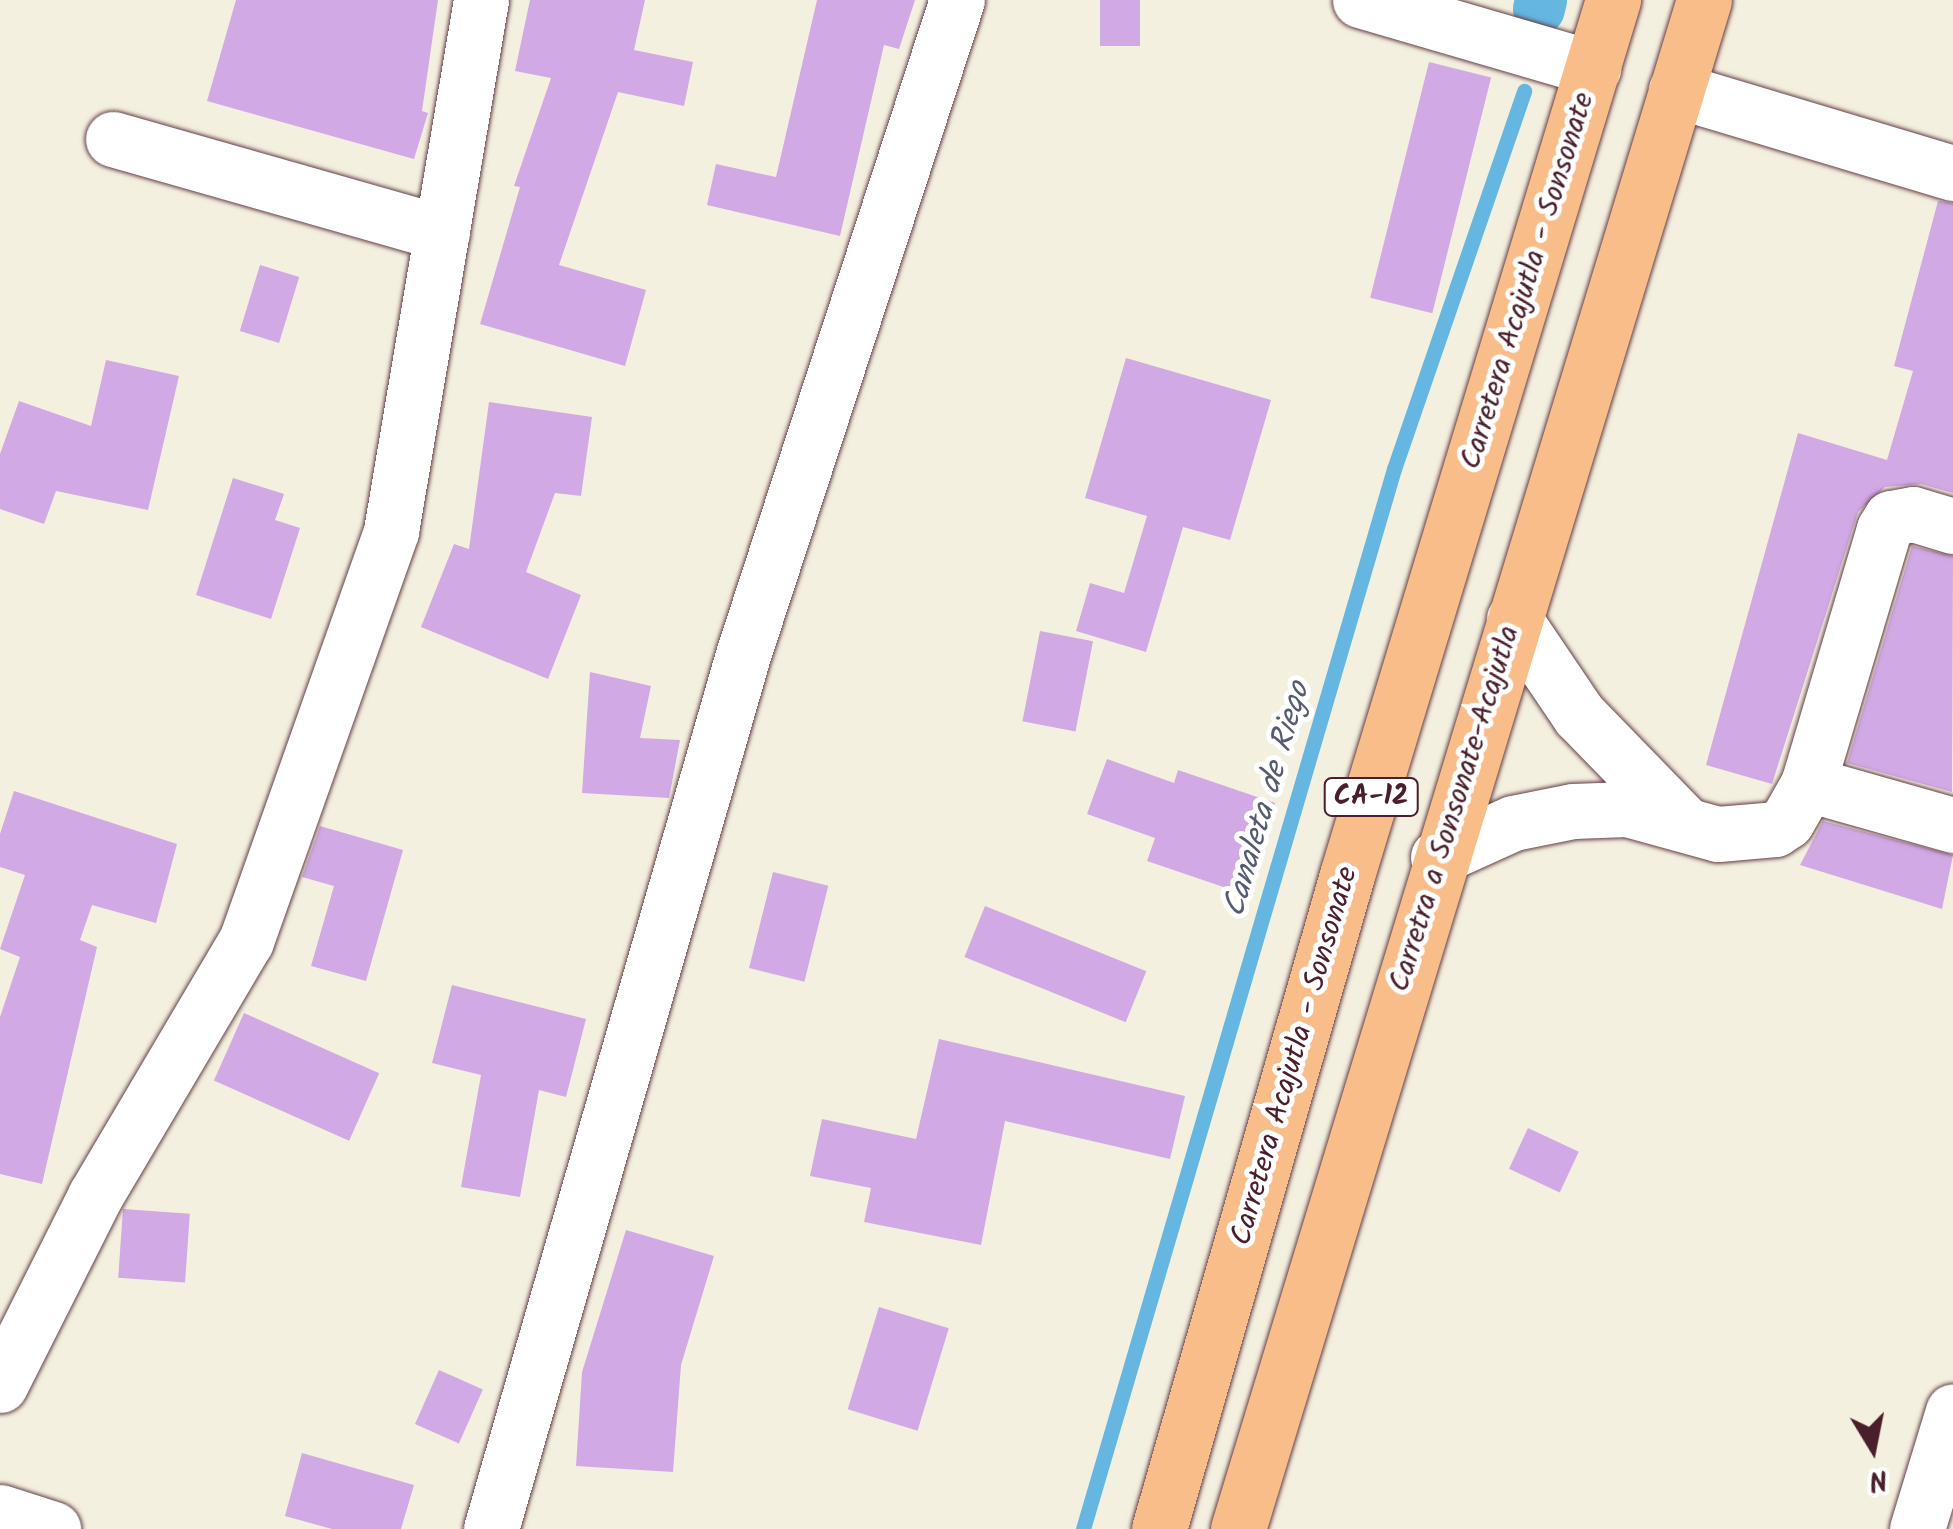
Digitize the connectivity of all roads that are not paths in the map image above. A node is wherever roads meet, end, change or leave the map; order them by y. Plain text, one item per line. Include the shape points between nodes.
1 (481, 0) edge
2 (957, 0) edge
3 (1360, 0) edge
4 (1613, 0) edge
5 (1704, 0) edge
6 (1592, 68) junction
7 (1676, 90) junction
8 (113, 139) dead end
9 (1953, 173) edge
10 (442, 233) junction
11 (1953, 526) edge
12 (1514, 619) junction
13 (1808, 784) junction
14 (1680, 819) junction
15 (1953, 825) edge
16 (1438, 857) junction
17 (0, 1385) edge
18 (1953, 1411) edge
19 (0, 1512) edge
20 (54, 1529) edge
21 (490, 1529) edge
22 (1158, 1529) edge
23 (1238, 1529) edge
24 (1917, 1529) edge

1 - 10 street
2 - 21 street via 742,658
3 - 6 street
4 - 6 highway, CA-12
5 - 7 highway, CA-12
6 - 22 highway, Carretera Acajutla - Sonsonate / CA-12 via 1347,875
7 - 9 street
7 - 12 highway, Carretra a Sonsonate-Acajutla / CA-12
8 - 10 street
10 - 17 street via 391,531 246,941 95,1196
11 - 13 street via 1913,514 1891,518 1884,529
12 - 14 street via 1580,715
12 - 16 highway, Carretra a Sonsonate-Acajutla / CA-12
13 - 14 street via 1775,830 1718,834
13 - 15 street
14 - 16 street via 1627,810 1546,815
16 - 23 highway, Carretra a Sonsonate-Acajutla / CA-12
18 - 24 street
19 - 20 street

